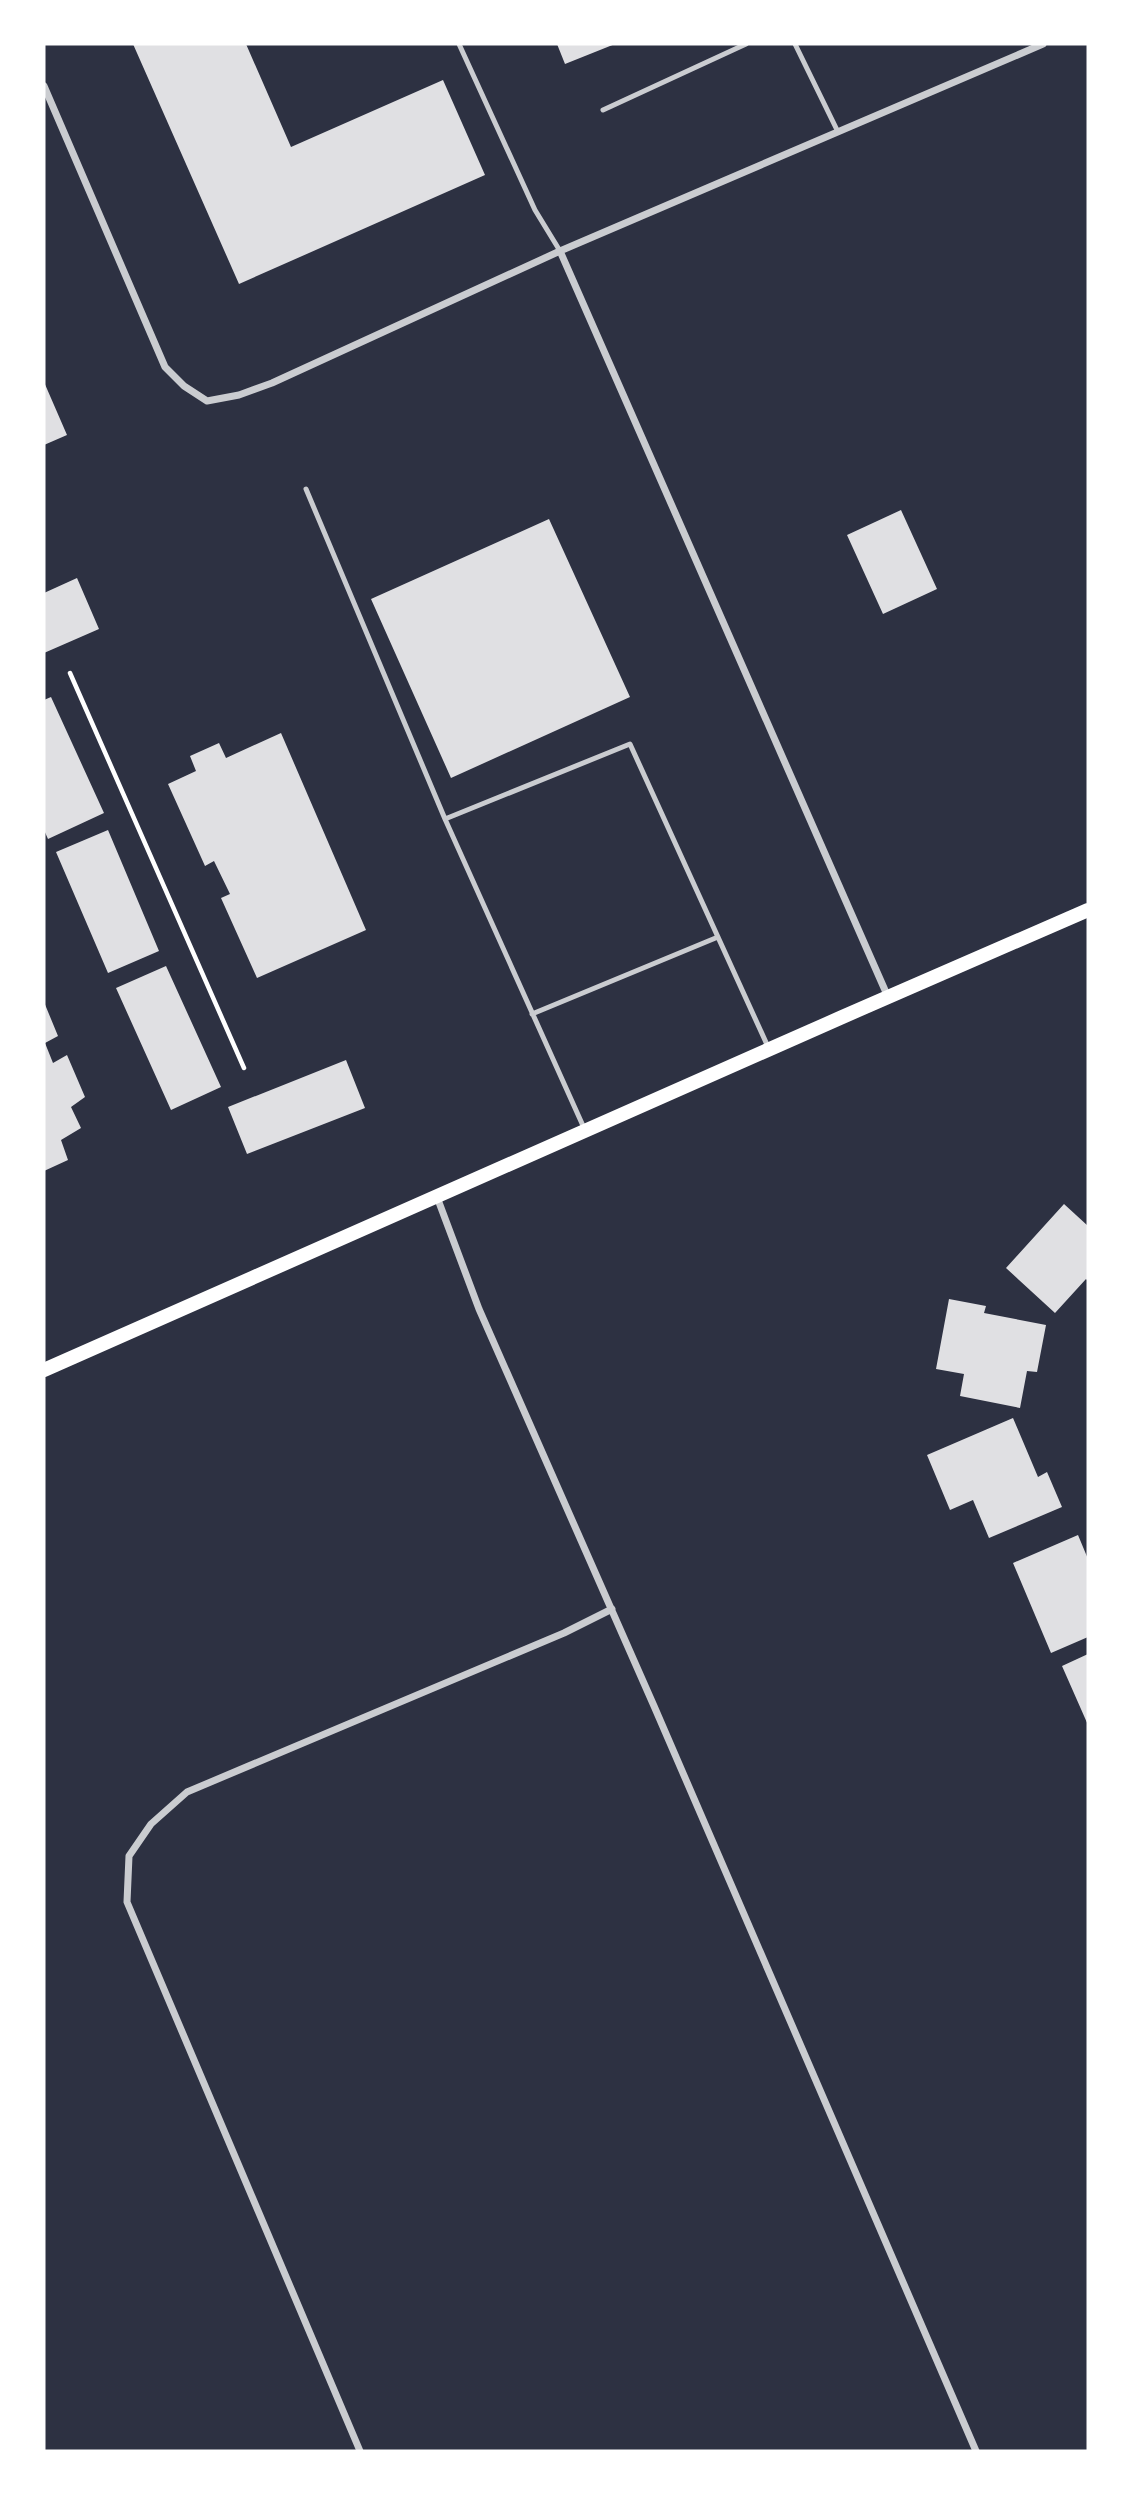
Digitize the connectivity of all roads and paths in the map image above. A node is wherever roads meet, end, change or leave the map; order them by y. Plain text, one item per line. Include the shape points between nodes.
1 (459, 44) edge
2 (747, 44) edge
3 (795, 44) edge
4 (1044, 44) edge
5 (44, 86) edge
6 (603, 110) dead end
7 (838, 132) junction
8 (560, 251) junction
9 (306, 489) dead end
10 (70, 673) dead end
11 (445, 819) junction
12 (1088, 911) edge
13 (718, 937) junction
14 (889, 998) junction
15 (532, 1014) junction
16 (769, 1049) junction
17 (244, 1068) dead end
18 (585, 1131) junction
19 (437, 1197) junction
20 (44, 1370) edge
21 (612, 1609) junction
22 (360, 2451) edge
23 (976, 2451) edge

1 - 8 lane via 535,210
2 - 6 lane
3 - 7 lane
4 - 7 street
5 - 8 street via 165,367 207,401 272,383
7 - 8 street
8 - 14 street
9 - 11 lane
10 - 17 path
11 - 13 lane via 630,744
11 - 15 lane
12 - 14 main road
13 - 15 lane
13 - 16 lane
14 - 16 main road
15 - 18 lane
16 - 18 main road
18 - 19 main road
19 - 20 main road
19 - 21 street via 479,1309
21 - 22 street via 187,1792 151,1824 129,1857 127,1902
21 - 23 street

